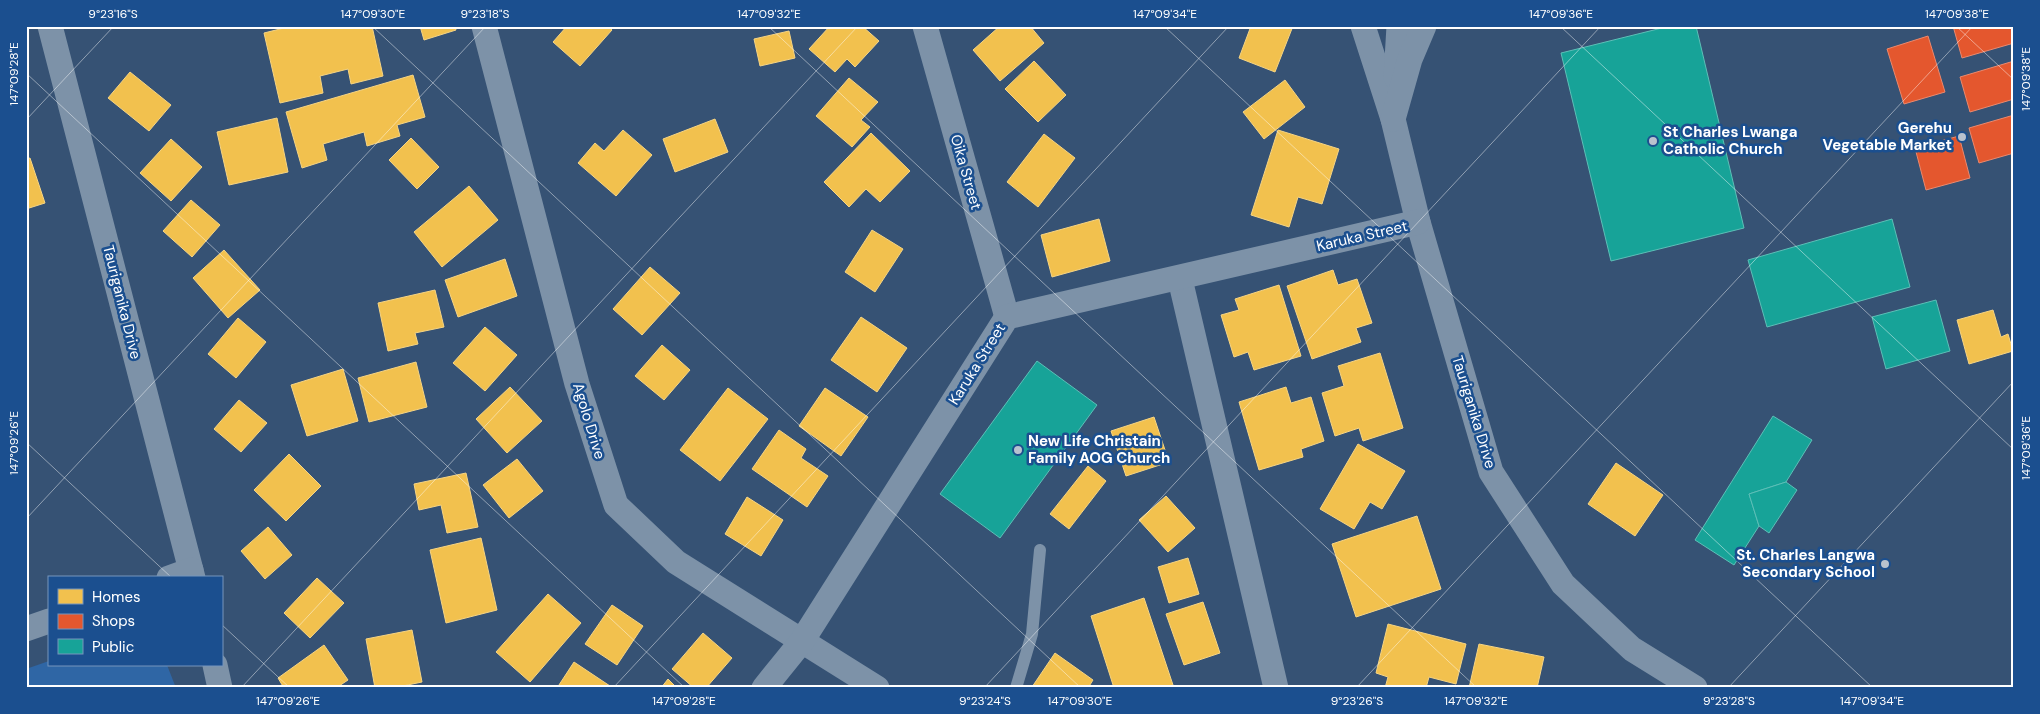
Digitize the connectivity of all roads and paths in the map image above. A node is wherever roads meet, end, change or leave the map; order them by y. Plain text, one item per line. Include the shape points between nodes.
1 (50, 26) edge
2 (484, 26) edge
3 (925, 26) edge
4 (1363, 26) edge
5 (1399, 26) edge
6 (1424, 26) edge
7 (1394, 119) junction
8 (1418, 222) junction
9 (1180, 279) junction
10 (1007, 317) junction
11 (1040, 550) dead end
12 (184, 575) edge
13 (48, 621) edge
14 (26, 630) edge
15 (802, 641) junction
16 (215, 666) edge
17 (220, 688) edge
18 (764, 688) edge
19 (877, 688) edge
20 (1016, 688) edge
21 (1276, 688) edge
22 (1695, 688) edge

1 - 12 street, Tauriganika Drive
2 - 15 street, Agolo Drive via 577,384 616,506 676,562
3 - 10 street, Oika Street
4 - 7 street, Tauriganika Drive
5 - 7 street, Tauriganika Drive
6 - 7 street via 1410,59
7 - 8 street, Tauriganika Drive
8 - 9 street, Karuka Street
8 - 22 street, Tauriganika Drive via 1491,472 1562,584 1632,649
9 - 10 street, Karuka Street
9 - 21 street
10 - 15 street, Karuka Street
11 - 20 lane via 1032,634
13 - 14 street
15 - 18 street, Karuka Street
15 - 19 street, Agolo Drive
16 - 17 street

